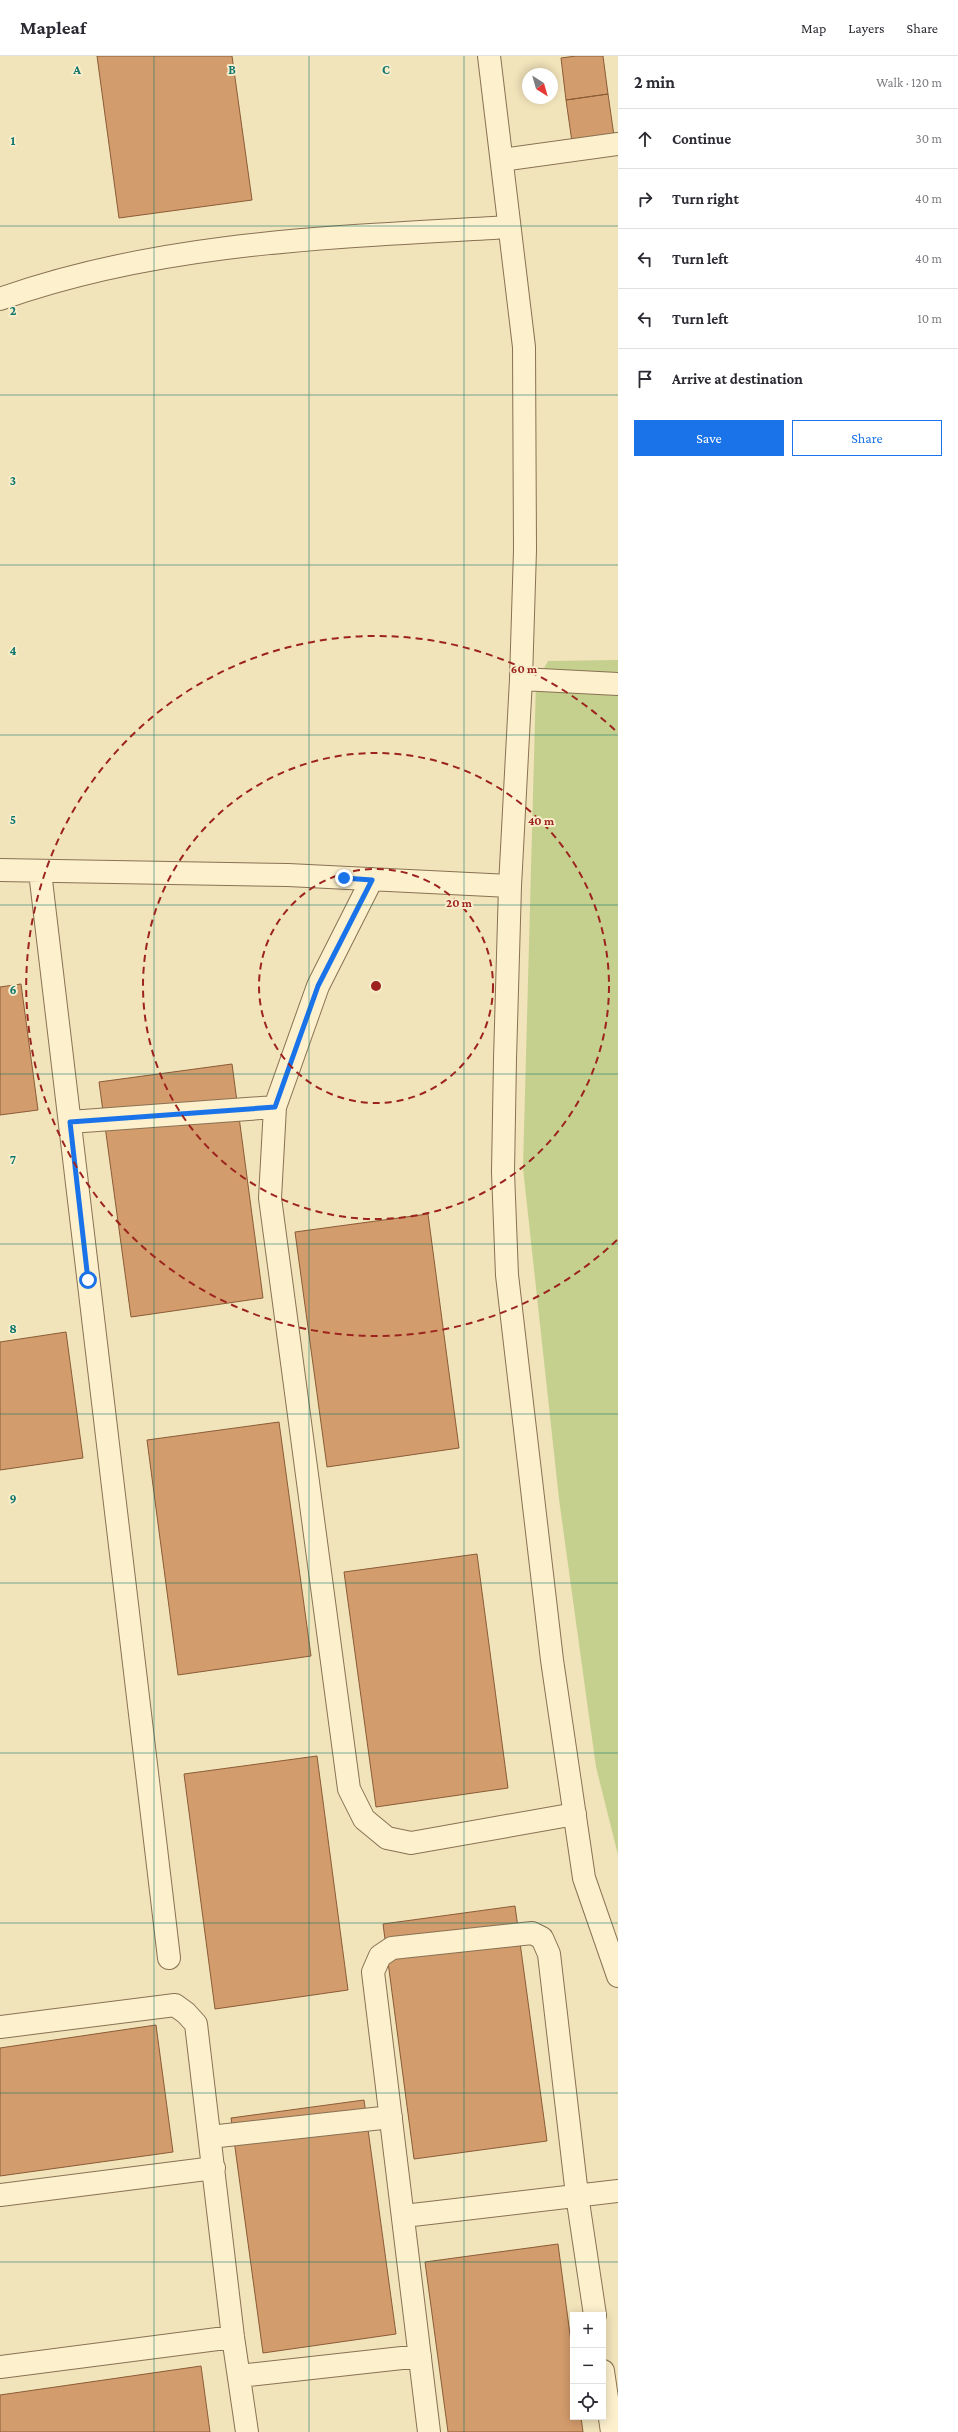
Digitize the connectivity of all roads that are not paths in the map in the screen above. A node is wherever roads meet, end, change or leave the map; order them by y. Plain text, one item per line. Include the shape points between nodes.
1 (490, 56) edge
2 (618, 144) edge
3 (502, 160) junction
4 (509, 226) junction
5 (0, 299) edge
6 (521, 679) junction
7 (618, 684) edge
8 (0, 870) edge
9 (40, 872) junction
10 (372, 880) junction
11 (510, 886) junction
12 (275, 1107) junction
13 (70, 1122) junction
14 (575, 1814) junction
15 (169, 1958) dead end
16 (618, 1976) edge
17 (0, 2027) edge
18 (391, 2117) junction
19 (210, 2137) junction
20 (214, 2168) junction
21 (618, 2191) edge
22 (0, 2195) edge
23 (577, 2195) junction
24 (404, 2216) junction
25 (595, 2312) edge
26 (233, 2337) junction
27 (420, 2356) junction
28 (0, 2367) edge
29 (239, 2376) junction
30 (605, 2384) edge
31 (247, 2432) edge
32 (429, 2432) edge
33 (612, 2432) edge

1 - 3 street
2 - 3 street
3 - 4 street
4 - 5 street via 319,238 140,261 42,284
4 - 6 street via 524,347 526,550
6 - 7 street
6 - 11 street
8 - 9 street
9 - 10 street via 288,875
9 - 13 street
10 - 11 street
10 - 12 street via 318,986
11 - 14 street via 503,1172 507,1275 552,1660
12 - 13 street
12 - 14 street via 270,1198 349,1789 364,1819 387,1838 411,1843
13 - 15 street
14 - 16 street via 584,1878
17 - 19 street via 175,2005 196,2024
18 - 19 street
18 - 23 street via 373,1972 380,1956 392,1948 532,1933 542,1938 549,1954
18 - 24 street
19 - 20 street
20 - 22 street
20 - 26 street
21 - 23 street
23 - 24 street
23 - 25 street
24 - 27 street
26 - 28 street
26 - 29 street
27 - 29 street
27 - 32 street
29 - 31 street
30 - 33 street

